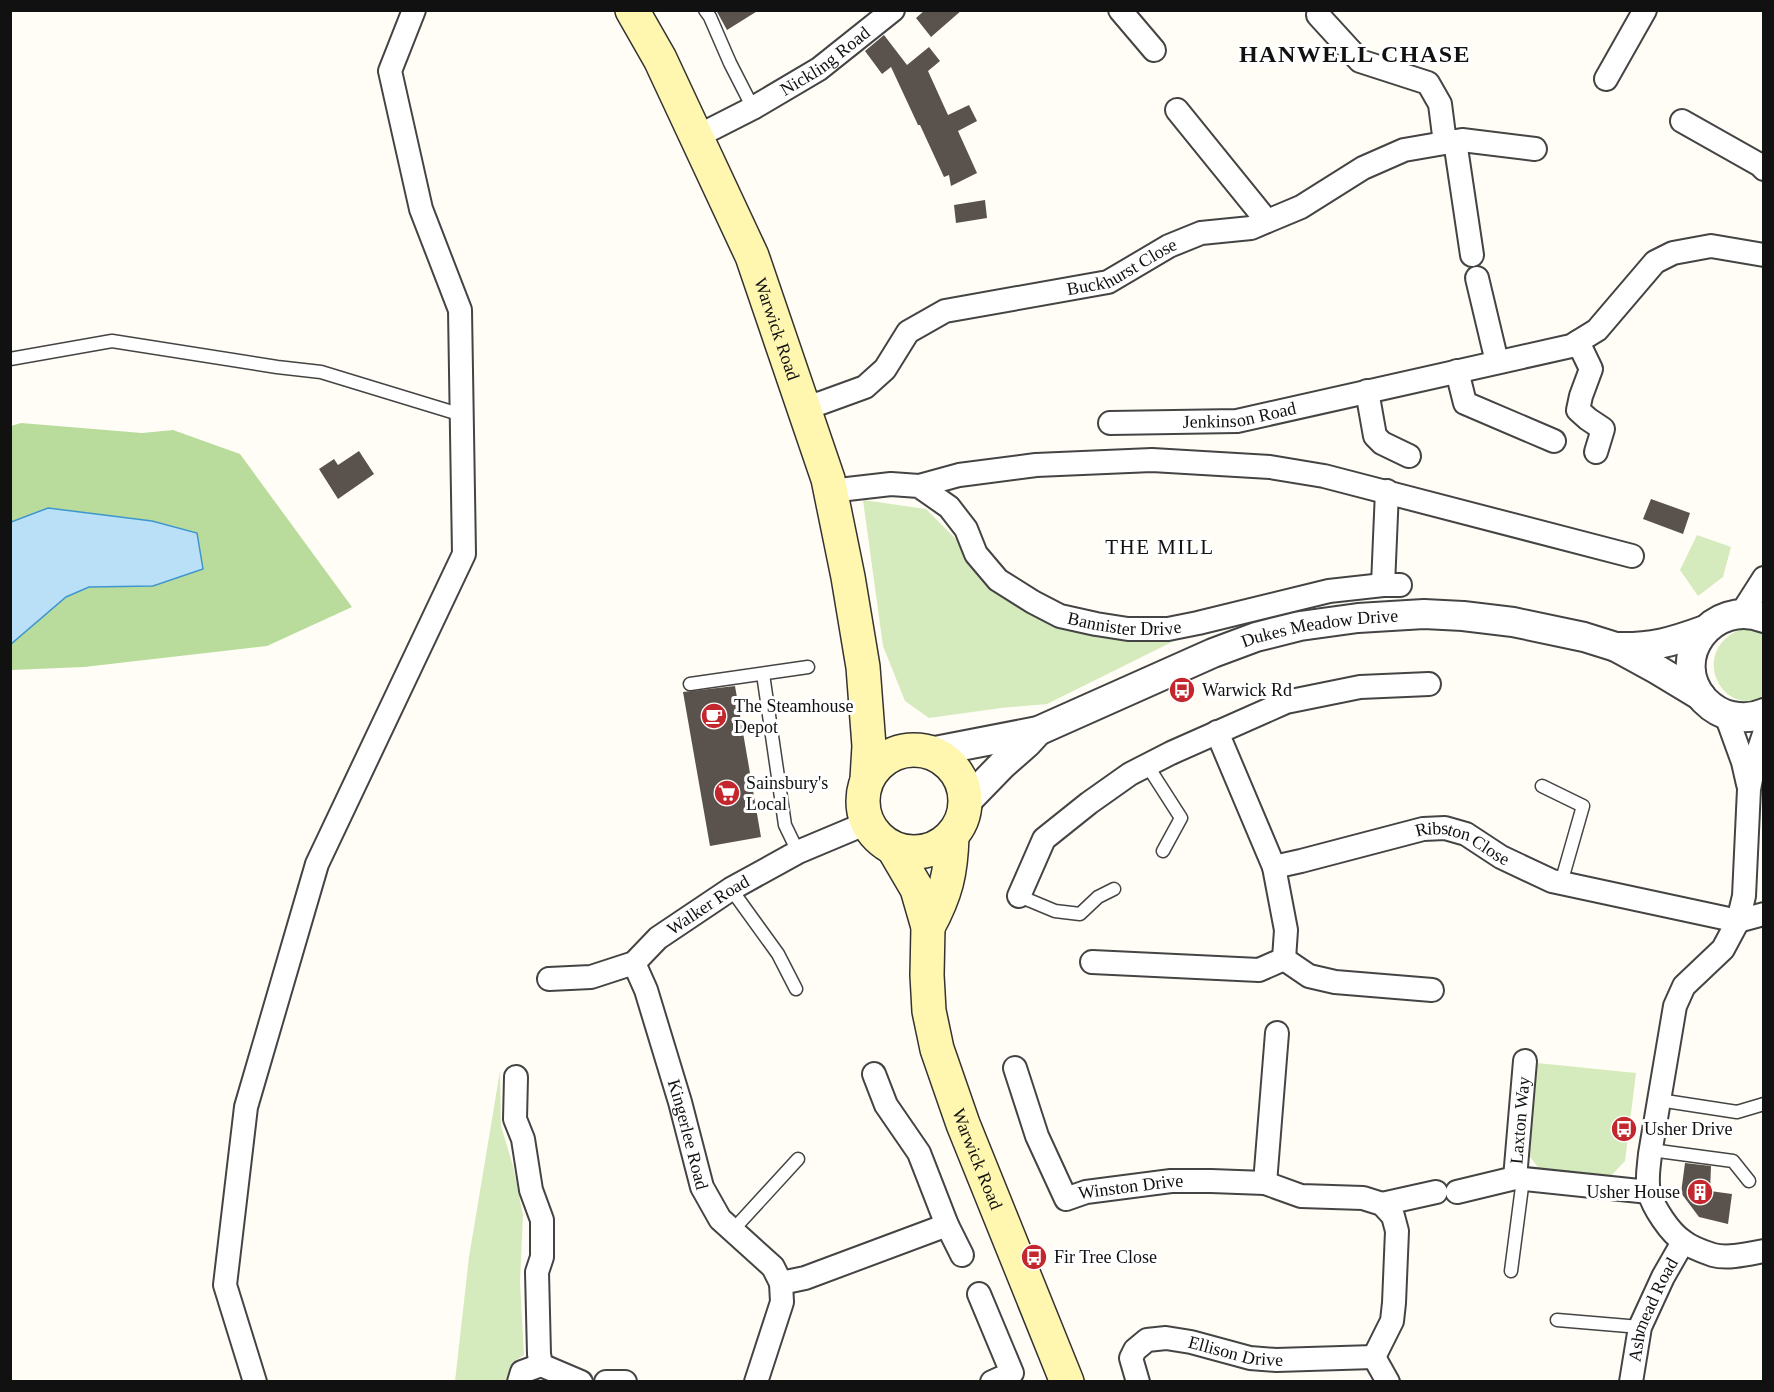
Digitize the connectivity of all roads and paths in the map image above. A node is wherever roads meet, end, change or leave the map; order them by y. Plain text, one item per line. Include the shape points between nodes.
1 (414, 10) edge
2 (632, 10) edge
3 (705, 10) edge
4 (893, 10) edge
5 (1120, 10) edge
6 (1645, 10) edge
7 (1318, 15) dead end
8 (1154, 50) dead end
9 (1606, 79) dead end
10 (753, 108) junction
11 (1177, 110) dead end
12 (1682, 121) dead end
13 (696, 137) junction
14 (1450, 142) junction
15 (1535, 149) dead end
16 (1764, 169) edge
17 (1267, 221) junction
18 (1472, 255) dead end
19 (1764, 255) edge
20 (1477, 278) dead end
21 (1578, 342) junction
22 (10, 359) edge
23 (1497, 362) junction
24 (1457, 371) junction
25 (1367, 391) junction
26 (802, 407) junction
27 (462, 415) junction
28 (1110, 423) dead end
29 (1554, 441) dead end
30 (1596, 452) dead end
31 (1409, 456) dead end
32 (919, 486) junction
33 (830, 491) junction
34 (1387, 491) junction
35 (1632, 556) dead end
36 (1764, 578) edge
37 (1752, 616) edge
38 (1705, 630) junction
39 (1617, 647) junction
40 (808, 666) dead end
41 (863, 667) junction
42 (763, 674) junction
43 (690, 684) dead end
44 (1429, 684) dead end
45 (1701, 696) junction
46 (1764, 713) edge
47 (1726, 715) junction
48 (1038, 731) junction
49 (1216, 732) junction
50 (1764, 734) edge
51 (919, 750) junction
52 (1147, 765) junction
53 (867, 779) junction
54 (1542, 786) dead end
55 (1749, 789) junction
56 (966, 802) junction
57 (867, 823) junction
58 (952, 836) junction
59 (893, 848) junction
60 (1163, 850) dead end
61 (798, 852) junction
62 (1274, 867) junction
63 (1561, 883) junction
64 (731, 889) junction
65 (1114, 889) dead end
66 (1019, 896) joint
67 (1764, 914) edge
68 (1738, 921) junction
69 (928, 927) junction
70 (1284, 959) junction
71 (1092, 962) dead end
72 (634, 963) junction
73 (549, 979) dead end
74 (796, 988) dead end
75 (1432, 990) dead end
76 (1276, 1033) dead end
77 (1525, 1061) dead end
78 (1015, 1068) dead end
79 (874, 1074) dead end
80 (516, 1077) dead end
81 (1659, 1100) junction
82 (1764, 1104) edge
83 (1651, 1150) junction
84 (798, 1159) dead end
85 (1519, 1178) junction
86 (1749, 1181) dead end
87 (1265, 1183) junction
88 (1649, 1192) junction
89 (1382, 1204) junction
90 (947, 1225) junction
91 (732, 1231) junction
92 (1683, 1242) junction
93 (1764, 1251) edge
94 (962, 1255) dead end
95 (1511, 1271) dead end
96 (781, 1283) junction
97 (979, 1294) dead end
98 (1557, 1320) dead end
99 (1640, 1327) junction
100 (1374, 1357) junction
101 (541, 1365) junction
102 (1007, 1379) edge
103 (255, 1382) edge
104 (519, 1382) edge
105 (581, 1382) edge
106 (606, 1382) edge
107 (625, 1382) edge
108 (756, 1382) edge
109 (1067, 1382) edge
110 (1138, 1382) edge
111 (1388, 1382) edge
112 (1631, 1382) edge

1 - 27 street via 390,71 421,209 460,310
2 - 13 main road, Warwick Road
3 - 10 lane
4 - 10 street, Nickling Road via 819,69
5 - 8 street
6 - 9 street
7 - 14 street via 1360,61 1428,83 1440,104
10 - 13 street, Nickling Road
11 - 17 street
12 - 16 street
13 - 26 main road, Warwick Road via 752,256
14 - 15 street, Buckhurst Close
14 - 17 street, Buckhurst Close via 1404,150 1364,168 1301,207
14 - 18 street
17 - 26 street, Buckhurst Close via 1251,228 1201,233 1169,246 1108,282 945,311 908,332 885,369 865,387
19 - 21 street, Jenkinson Road via 1711,246 1673,253 1655,262 1597,330
20 - 23 street
21 - 23 street, Jenkinson Road
21 - 30 street via 1591,369 1578,410 1603,429
22 - 27 lane via 112,340 321,372
23 - 24 street, Jenkinson Road
24 - 25 street, Jenkinson Road
24 - 29 street via 1465,403
25 - 28 street, Jenkinson Road via 1237,421
25 - 31 street via 1375,436
26 - 33 main road, Warwick Road
27 - 103 street via 464,554 317,864 246,1107 225,1285
32 - 33 street via 891,484
32 - 34 street via 958,475 1036,465 1152,460 1270,467
32 - 34 street, Bannister Drive via 949,507 966,529 976,554 998,580 1060,616 1128,629 1168,628 1329,591 1392,585
33 - 41 main road, Warwick Road
34 - 35 street
36 - 37 street
37 - 38 street, Dukes Meadow Drive via 1720,619
38 - 39 street, Dukes Meadow Drive via 1674,641
38 - 45 street via 1691,662 1691,674
39 - 45 street, Dukes Meadow Drive
39 - 48 street, Dukes Meadow Drive via 1513,622 1463,616 1346,619 1256,637
40 - 42 lane
41 - 51 main road, Warwick Road via 878,708
41 - 53 main road, Warwick Road via 869,746
42 - 43 lane
42 - 61 lane via 785,825
44 - 49 street via 1360,687 1286,702
45 - 47 street, Dukes Meadow Drive
46 - 47 street via 1742,718
47 - 55 street
48 - 51 street, Dukes Meadow Drive
48 - 56 street, Dukes Meadow Drive
49 - 52 street
49 - 62 street
50 - 55 street
51 - 53 main road via 889,756
51 - 56 main road via 945,759 956,771
52 - 60 lane via 1181,818
52 - 66 street via 1044,839
53 - 57 main road via 863,808
54 - 63 lane via 1582,806
55 - 68 street via 1744,896
56 - 58 main road via 962,820
57 - 59 main road
57 - 61 street, Walker Road
58 - 59 main road via 925,851
58 - 69 main road, Warwick Road via 947,883
59 - 69 main road, Warwick Road via 917,890
61 - 64 street, Walker Road
62 - 63 street, Ribston Close via 1423,829 1445,828 1466,834 1501,857
62 - 70 street via 1286,930
63 - 68 street, Ribston Close
64 - 72 street, Walker Road via 658,938
64 - 74 lane via 778,954
65 - 66 lane via 1098,897 1080,914 1055,911
67 - 68 street
68 - 81 street via 1723,948 1684,986 1675,1006
69 - 109 main road, Warwick Road via 929,1011 938,1049 963,1124
70 - 71 street via 1259,970
70 - 75 street via 1309,976 1335,982
72 - 73 street, Walker Road via 591,977
72 - 91 street, Kingerlee Road via 646,990 702,1187 720,1219
76 - 87 street
77 - 85 street, Laxton Way
78 - 87 street, Winston Drive via 1037,1136 1066,1199 1086,1192 1171,1181
79 - 90 street via 886,1105 919,1153
80 - 101 street via 515,1119 542,1220 542,1257 537,1272
81 - 82 lane via 1737,1112
81 - 83 street
83 - 86 lane via 1733,1161
83 - 88 street
84 - 91 lane
85 - 88 street, Laxton Way
85 - 89 street, Laxton Way
85 - 95 lane
87 - 89 street, Winston Drive via 1301,1196 1363,1198
88 - 92 street via 1667,1226
89 - 100 street via 1393,1216 1397,1231 1394,1303 1392,1321
90 - 94 street
90 - 96 street via 805,1278
91 - 96 street, Kingerlee Road via 773,1267
92 - 93 street via 1714,1255
92 - 99 street, Ashmead Road
96 - 108 street via 782,1302
97 - 102 street
98 - 99 lane
99 - 112 street, Ashmead Road
100 - 110 street, Ellison Drive via 1276,1360 1250,1358 1166,1338 1147,1340 1131,1358
100 - 111 street
101 - 104 street via 522,1372
101 - 105 street
106 - 107 street

